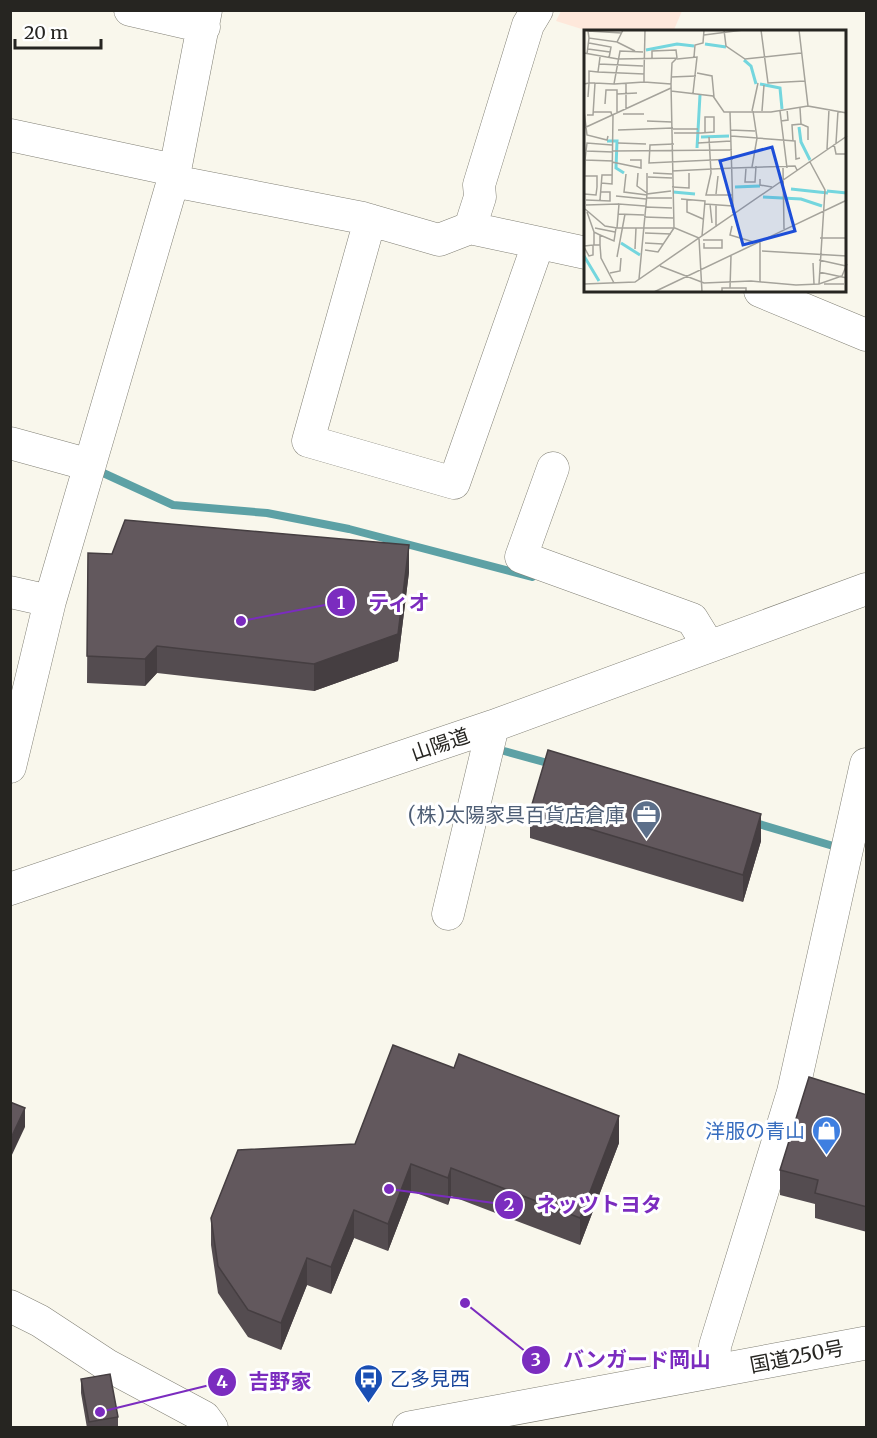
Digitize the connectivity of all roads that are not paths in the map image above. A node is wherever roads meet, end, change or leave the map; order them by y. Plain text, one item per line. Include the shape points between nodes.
1 (130, 10) edge
2 (537, 10) edge
3 (205, 19) edge
4 (10, 135) edge
5 (173, 176) junction
6 (370, 220) junction
7 (470, 228) junction
8 (538, 244) junction
9 (584, 253) edge
10 (762, 292) edge
11 (867, 335) edge
12 (10, 443) edge
13 (90, 465) junction
14 (553, 468) dead end
15 (867, 589) edge
16 (10, 592) edge
17 (50, 601) junction
18 (708, 645) junction
19 (493, 726) junction
20 (867, 764) edge
21 (10, 767) edge
22 (10, 889) edge
23 (448, 914) dead end
24 (10, 1306) edge
25 (867, 1343) edge
26 (714, 1371) junction
27 (212, 1428) edge
28 (409, 1428) edge

1 - 3 street
2 - 7 street via 528,25 479,185 480,197
3 - 5 street
4 - 5 street
5 - 6 street
5 - 13 street
6 - 7 street via 440,240
6 - 8 street via 308,441 454,483
7 - 8 street
8 - 9 street
10 - 11 street
12 - 13 street
13 - 17 street
14 - 18 street via 521,557 692,619
15 - 18 street, 山陽道
16 - 17 street
17 - 21 street
18 - 19 street, 山陽道
19 - 22 street, 山陽道
19 - 23 street
20 - 26 street via 793,1092 715,1346
24 - 27 street via 204,1418
25 - 26 highway, 国道250号
26 - 28 highway, 国道250号

